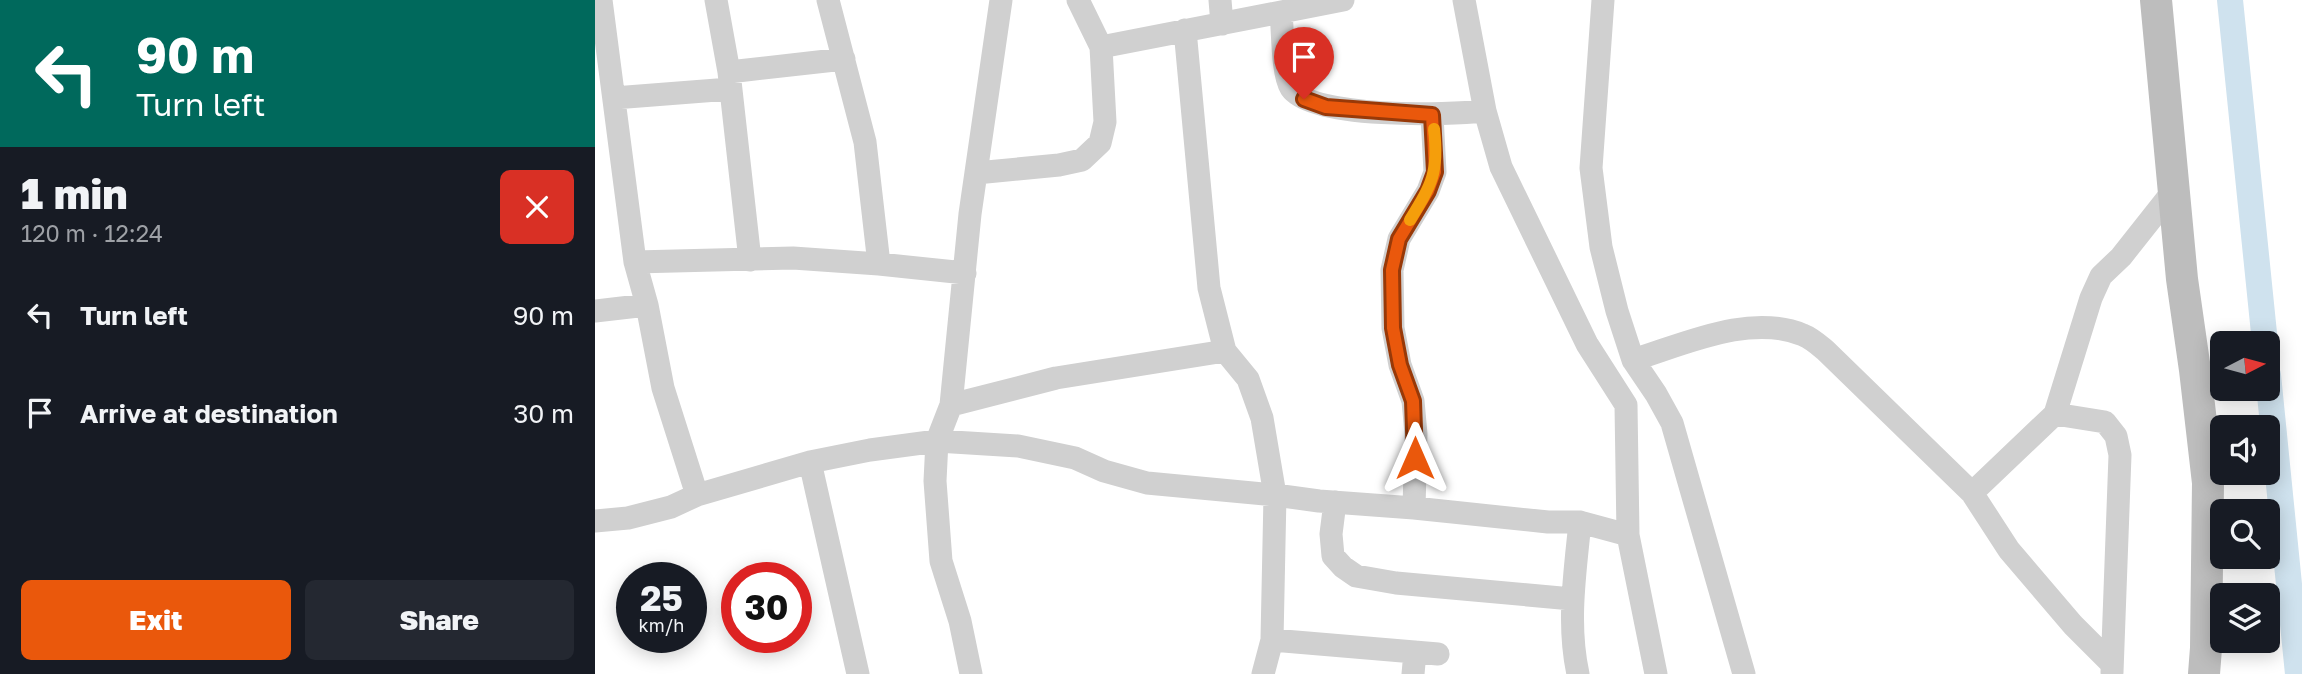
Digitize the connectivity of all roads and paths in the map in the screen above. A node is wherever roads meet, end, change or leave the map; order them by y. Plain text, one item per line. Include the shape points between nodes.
1 (601, 0) edge
2 (716, 0) edge
3 (828, 0) edge
4 (1001, 0) edge
5 (1079, 0) edge
6 (1220, 0) edge
7 (1464, 0) edge
8 (1603, 0) edge
9 (2156, 0) edge
10 (1337, 1) edge
11 (1281, 13) junction
12 (1222, 24) junction
13 (1185, 30) junction
14 (1101, 47) junction
15 (844, 59) junction
16 (729, 81) junction
17 (614, 98) junction
18 (1485, 111) junction
19 (1432, 115) junction
20 (976, 173) junction
21 (2175, 190) junction
22 (750, 260) junction
23 (635, 262) junction
24 (879, 264) junction
25 (965, 273) junction
26 (647, 305) junction
27 (595, 311) edge
28 (1225, 351) junction
29 (1633, 360) junction
30 (1656, 394) junction
31 (951, 405) junction
32 (1626, 405) junction
33 (2055, 414) junction
34 (937, 441) junction
35 (810, 462) junction
36 (1972, 493) junction
37 (697, 495) junction
38 (1275, 495) junction
39 (1335, 502) junction
40 (1414, 508) junction
41 (595, 521) edge
42 (1580, 522) junction
43 (1628, 535) junction
44 (1572, 599) junction
45 (1272, 640) junction
46 (1422, 660) edge
47 (2112, 669) edge
48 (858, 674) edge
49 (971, 674) edge
50 (1263, 674) edge
51 (1578, 674) edge
52 (1656, 674) edge
53 (1744, 674) edge
54 (2204, 674) edge

1 - 17 street
2 - 16 street
3 - 15 street
4 - 20 street
5 - 14 street
6 - 12 street
7 - 18 street
8 - 29 street via 1591,168 1601,247
9 - 21 street
10 - 11 street
11 - 12 street
11 - 19 street via 1286,71 1291,87 1304,99 1326,107
12 - 13 street
13 - 14 street
13 - 28 street via 1209,288
14 - 20 street via 1105,122 1100,142 1082,160
15 - 16 street
15 - 24 street via 865,142
16 - 17 street
16 - 22 street
17 - 23 street
18 - 19 street
18 - 32 street via 1501,167 1525,218 1587,344
19 - 40 street via 1435,172 1399,239 1392,270 1393,328 1413,401
20 - 25 street
21 - 33 street via 2101,276
21 - 54 street via 2208,483
22 - 23 street
22 - 24 street
23 - 26 street
24 - 25 street
25 - 31 street
26 - 27 street
26 - 37 street via 663,388
28 - 31 street via 1056,378
28 - 38 street via 1248,379 1262,418
29 - 30 street
29 - 36 street via 1728,332 1771,327 1804,335
30 - 32 street
30 - 53 street via 1672,423
31 - 34 street
32 - 43 street
33 - 36 street
33 - 47 street via 2105,422 2116,436 2120,455
34 - 35 street
34 - 38 street via 1017,446 1075,458 1147,483
34 - 49 street via 941,561
35 - 37 street
35 - 48 street
36 - 47 street via 2009,550
37 - 41 street via 628,518
38 - 39 street
38 - 45 street
39 - 40 street
39 - 44 street via 1333,556 1356,576
40 - 42 street
42 - 43 street
42 - 44 street
43 - 52 street
44 - 51 street
45 - 46 street
45 - 50 street

